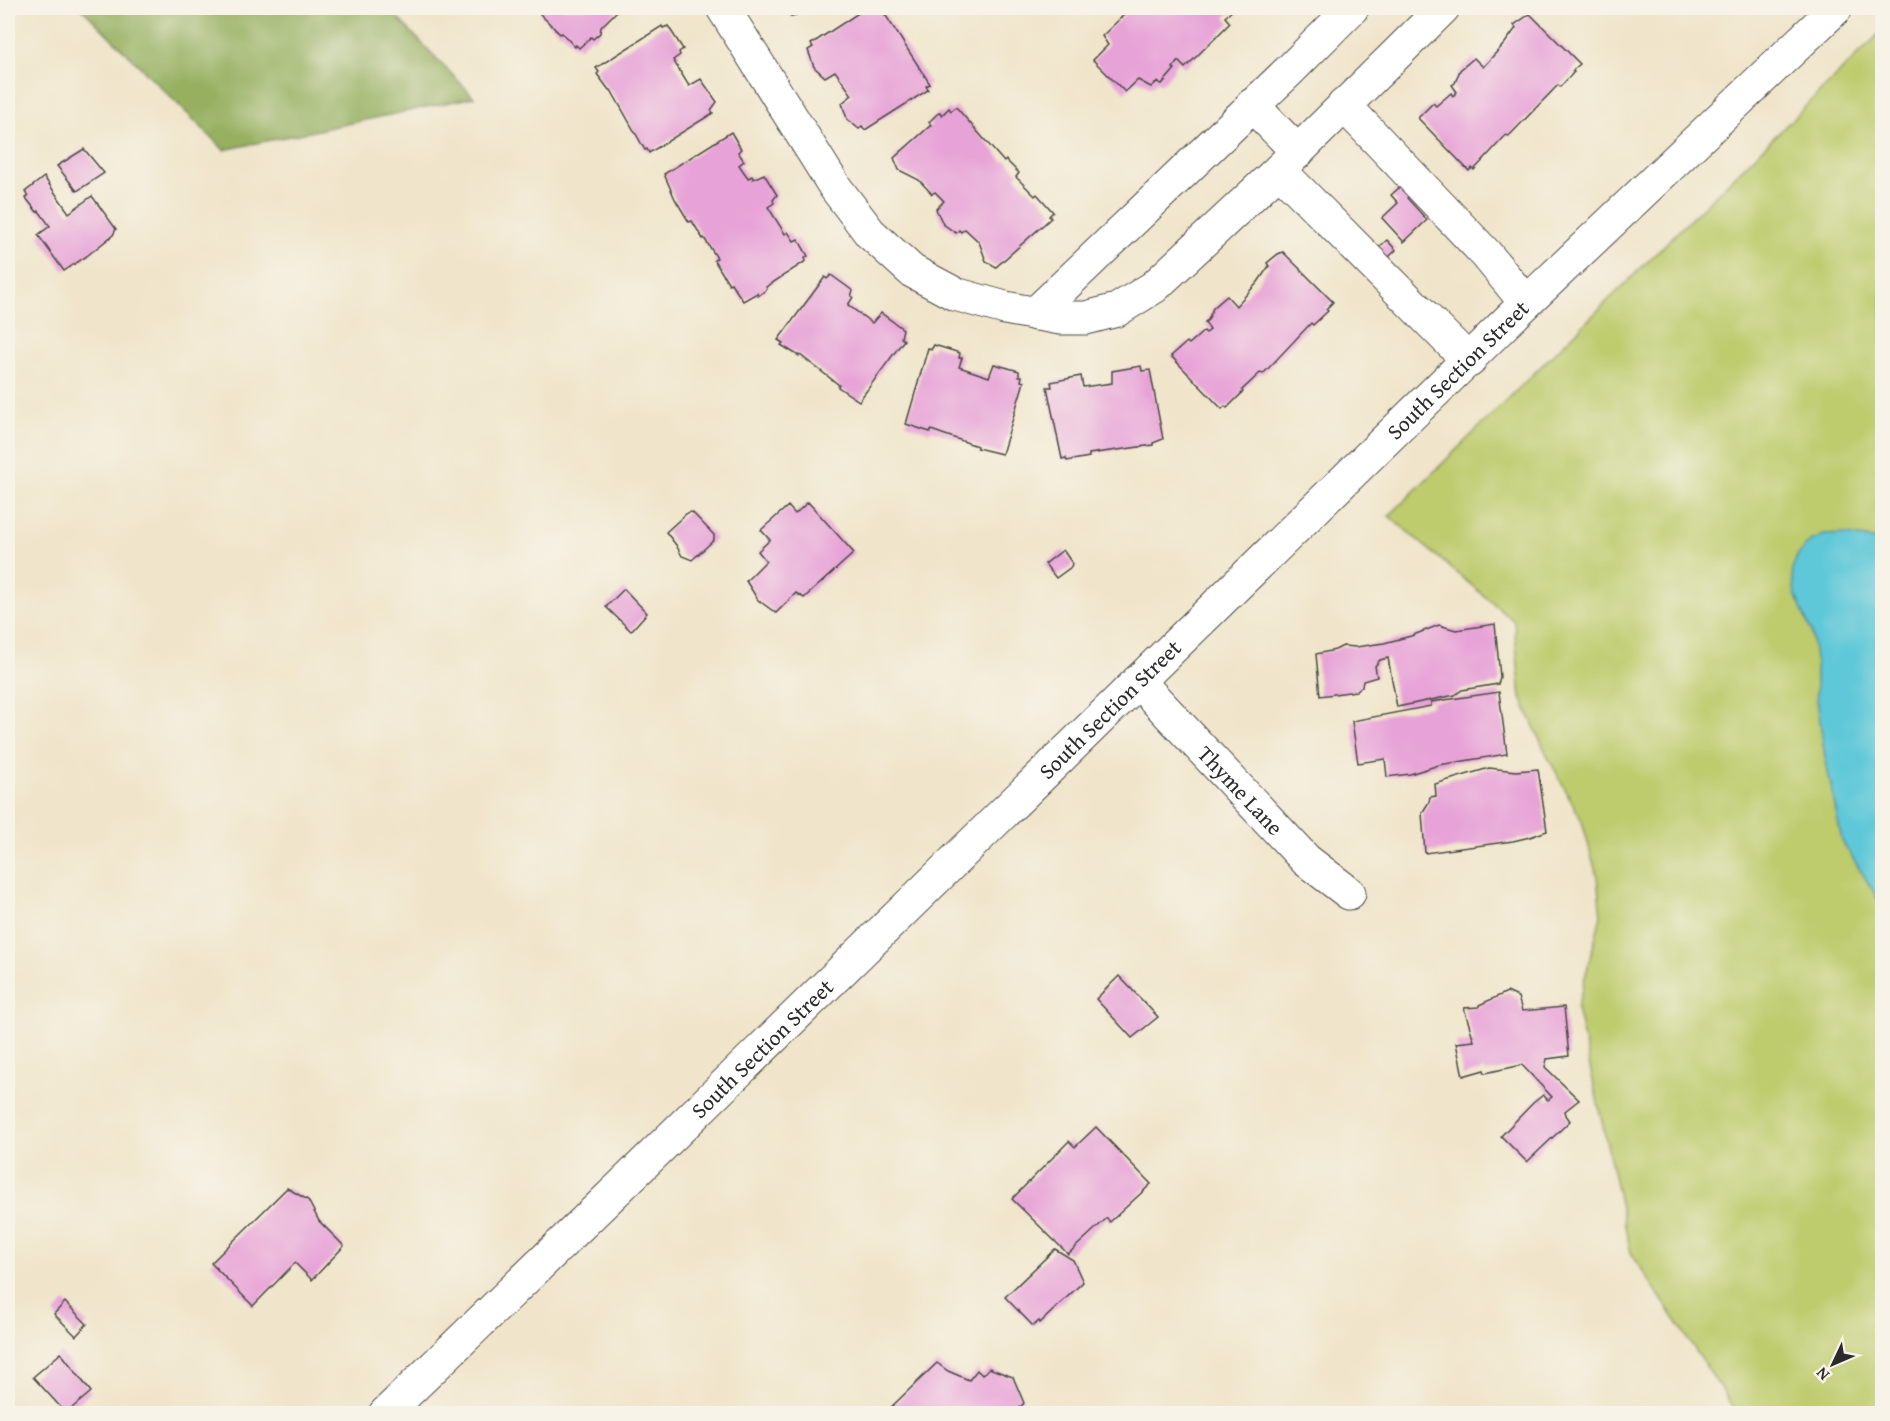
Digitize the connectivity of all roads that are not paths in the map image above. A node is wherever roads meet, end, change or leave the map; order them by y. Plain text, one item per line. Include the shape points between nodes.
1 (723, 8) edge
2 (1352, 8) edge
3 (1443, 8) edge
4 (1836, 8) edge
5 (1252, 105) junction
6 (1344, 105) junction
7 (1289, 161) junction
8 (1526, 303) junction
9 (1035, 314) junction
10 (1469, 361) junction
11 (1138, 681) junction
12 (1349, 893) dead end
13 (385, 1413) edge

1 - 9 street via 835,187 870,233 912,271 955,294
2 - 5 street
3 - 6 street
4 - 8 street, South Section Street
5 - 7 street
5 - 9 street
6 - 7 street
6 - 8 street via 1486,254
7 - 9 street via 1154,287 1117,310 1086,318
7 - 10 street
8 - 10 street, South Section Street
10 - 11 street, South Section Street
11 - 12 street, Thyme Lane via 1306,860
11 - 13 street, South Section Street

